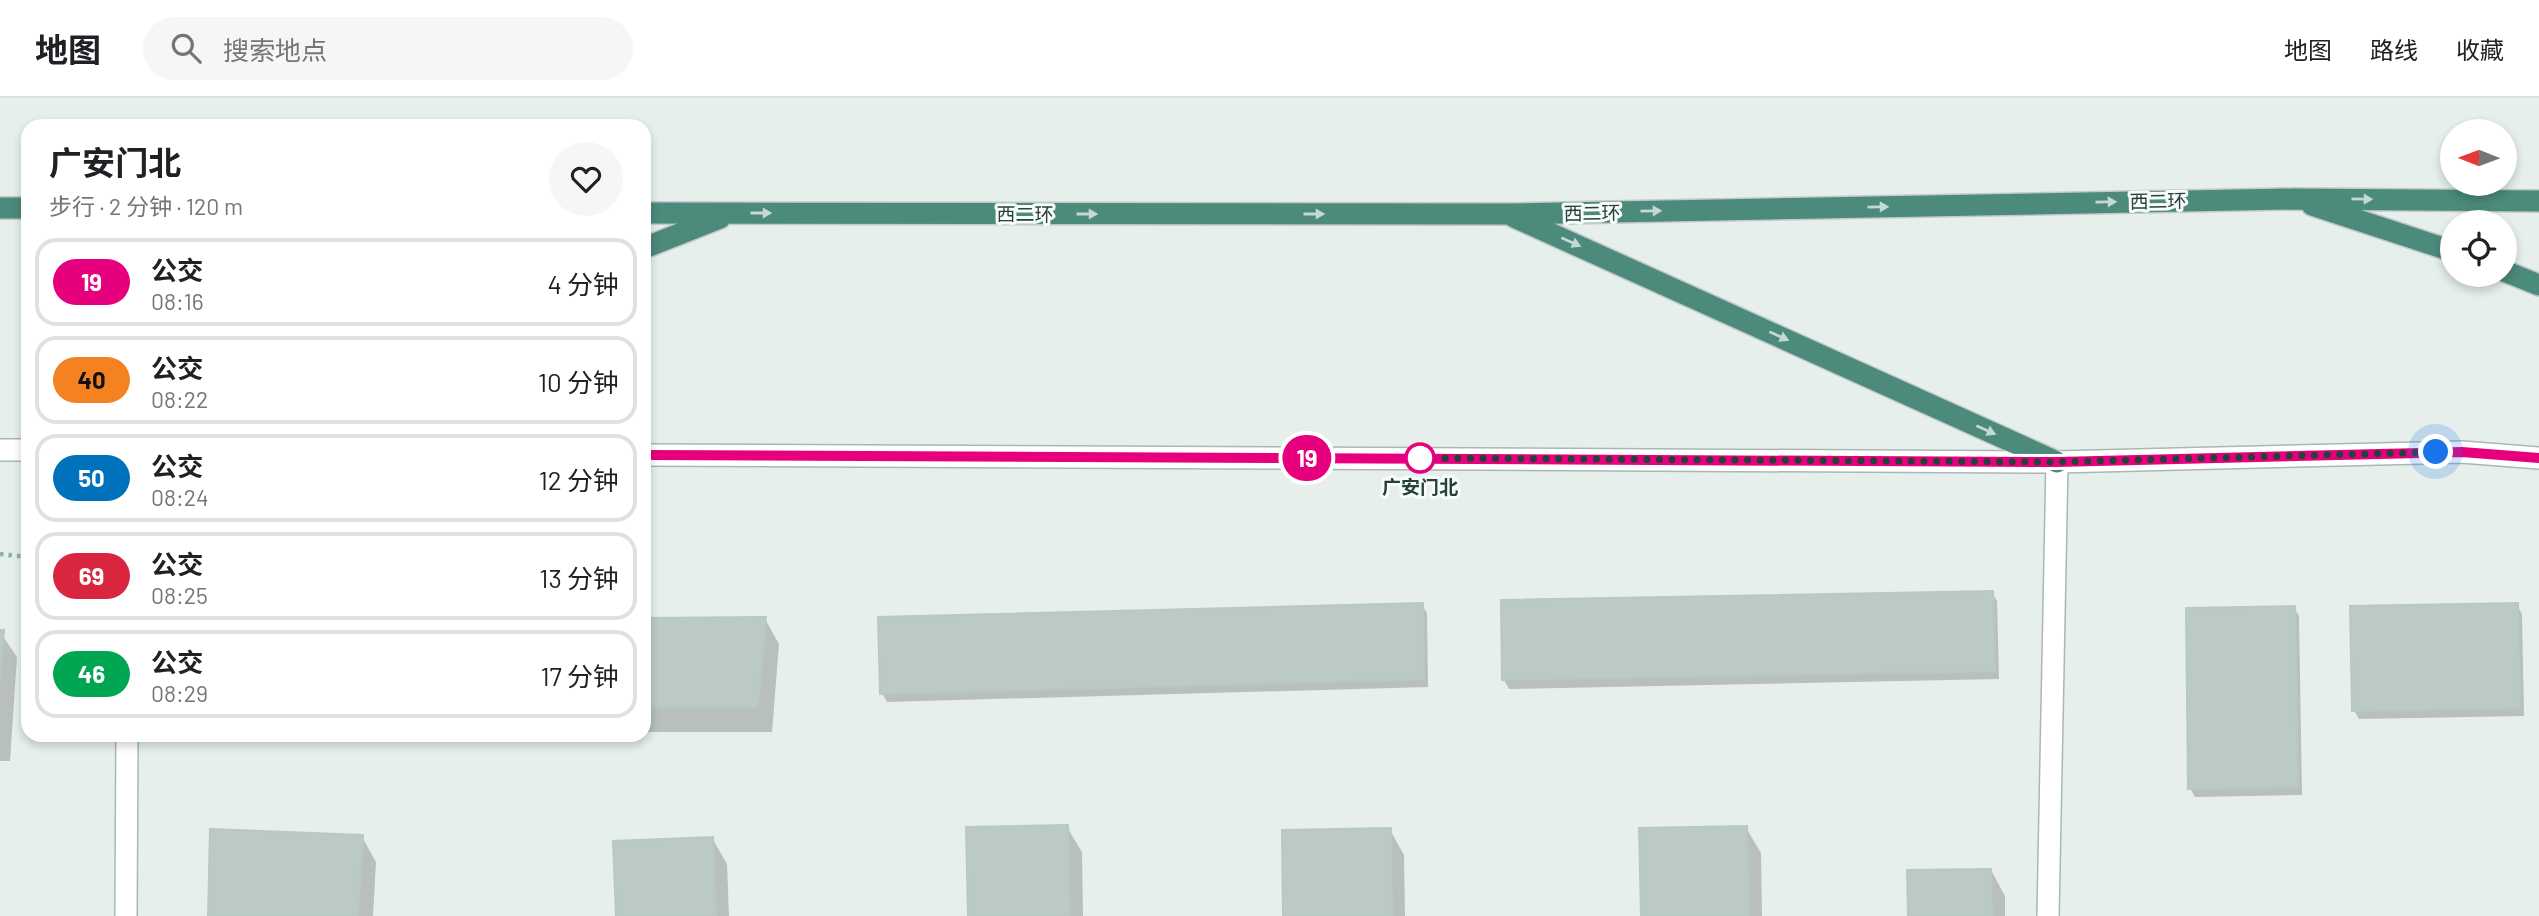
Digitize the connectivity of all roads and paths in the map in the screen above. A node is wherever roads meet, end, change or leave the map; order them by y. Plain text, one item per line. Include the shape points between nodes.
1 (2294, 199) junction
2 (2539, 201) edge
3 (0, 208) edge
4 (21, 208) edge
5 (651, 213) edge
6 (732, 214) junction
7 (1509, 214) junction
8 (651, 245) edge
9 (2440, 247) edge
10 (2517, 276) edge
11 (2539, 285) edge
12 (0, 450) edge
13 (21, 450) edge
14 (651, 455) edge
15 (2539, 458) edge
16 (2057, 462) junction
17 (0, 554) edge
18 (21, 556) edge
19 (127, 742) edge
20 (126, 916) edge
21 (2048, 916) edge

1 -> 2 highway, 西二环
7 -> 1 highway, 西二环
1 - 9 highway
3 - 4 highway
5 - 6 highway, 西二环
6 -> 7 highway, 西二环
6 - 8 highway
7 -> 16 highway
10 - 11 highway
12 - 13 street
14 - 16 street
15 - 16 street via 2462,452
16 - 21 street
17 - 18 path
19 - 20 street

